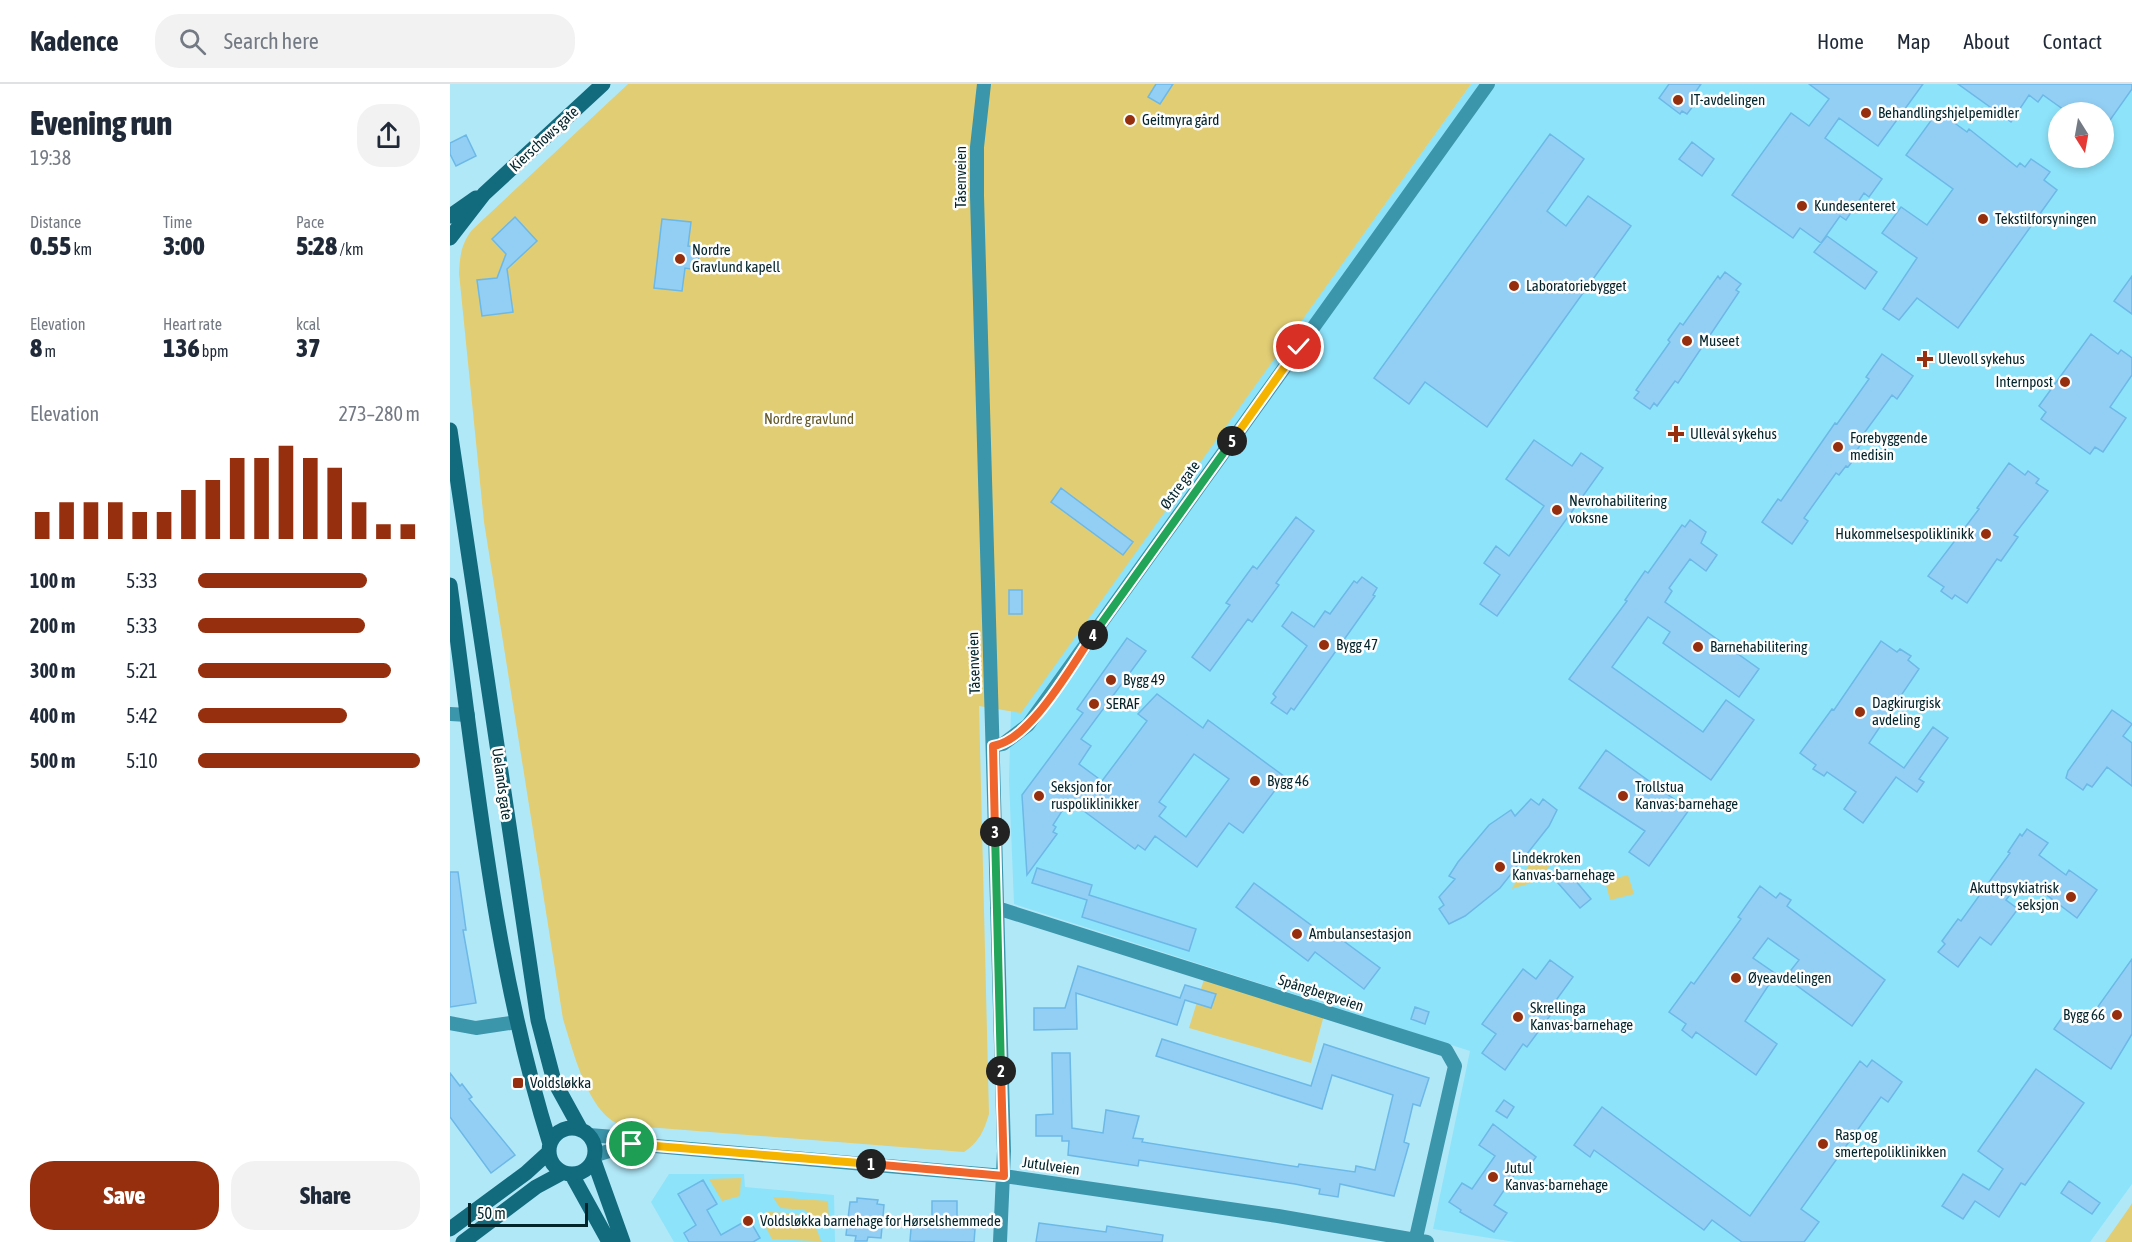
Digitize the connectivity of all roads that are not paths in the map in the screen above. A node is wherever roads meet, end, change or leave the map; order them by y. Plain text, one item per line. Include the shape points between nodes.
1 (603, 84) edge
2 (984, 84) edge
3 (1488, 84) edge
4 (484, 194) junction
5 (450, 216) edge
6 (450, 238) edge
7 (450, 430) edge
8 (450, 585) edge
9 (450, 714) edge
10 (468, 716) junction
11 (993, 746) junction
12 (997, 908) junction
13 (517, 1022) junction
14 (450, 1023) edge
15 (585, 1132) junction
16 (632, 1144) junction
17 (550, 1148) junction
18 (595, 1158) junction
19 (567, 1174) junction
20 (1004, 1176) junction
21 (450, 1229) edge
22 (463, 1242) edge
23 (609, 1242) edge
24 (623, 1242) edge
25 (1000, 1242) edge
26 (1419, 1242) edge

1 - 4 main road, Kierschows gate
2 - 11 street, Tåsenveien via 977,147 977,196
3 - 11 street, Østre gate via 1028,725 1003,744
4 - 5 main road, Kierschows gate
4 - 6 main road, Kierschows gate
7 - 15 main road, Uelands gate via 538,1020 554,1081
8 - 10 main road, Uelands gate
9 - 10 street
10 - 13 main road, Uelands gate via 499,933
11 - 12 street, Tåsenveien
12 - 20 street, Tåsenveien
12 - 26 street, Spångbergveien via 1446,1050 1455,1066
13 - 14 street via 476,1028
13 - 17 main road, Uelands gate
15 - 16 street, Jutulveien
15 - 17 main road via 563,1130
15 - 18 main road, Uelands gate
16 - 18 street, Jutulveien
16 - 20 street, Jutulveien
17 - 19 main road, Uelands gate via 553,1164
17 - 21 main road via 526,1173
18 - 19 main road via 581,1173
18 - 24 main road, Uelands gate
19 - 22 main road via 536,1187
19 - 23 main road, Uelands gate
20 - 25 street, Tåsenveien
20 - 26 street, Jutulveien

